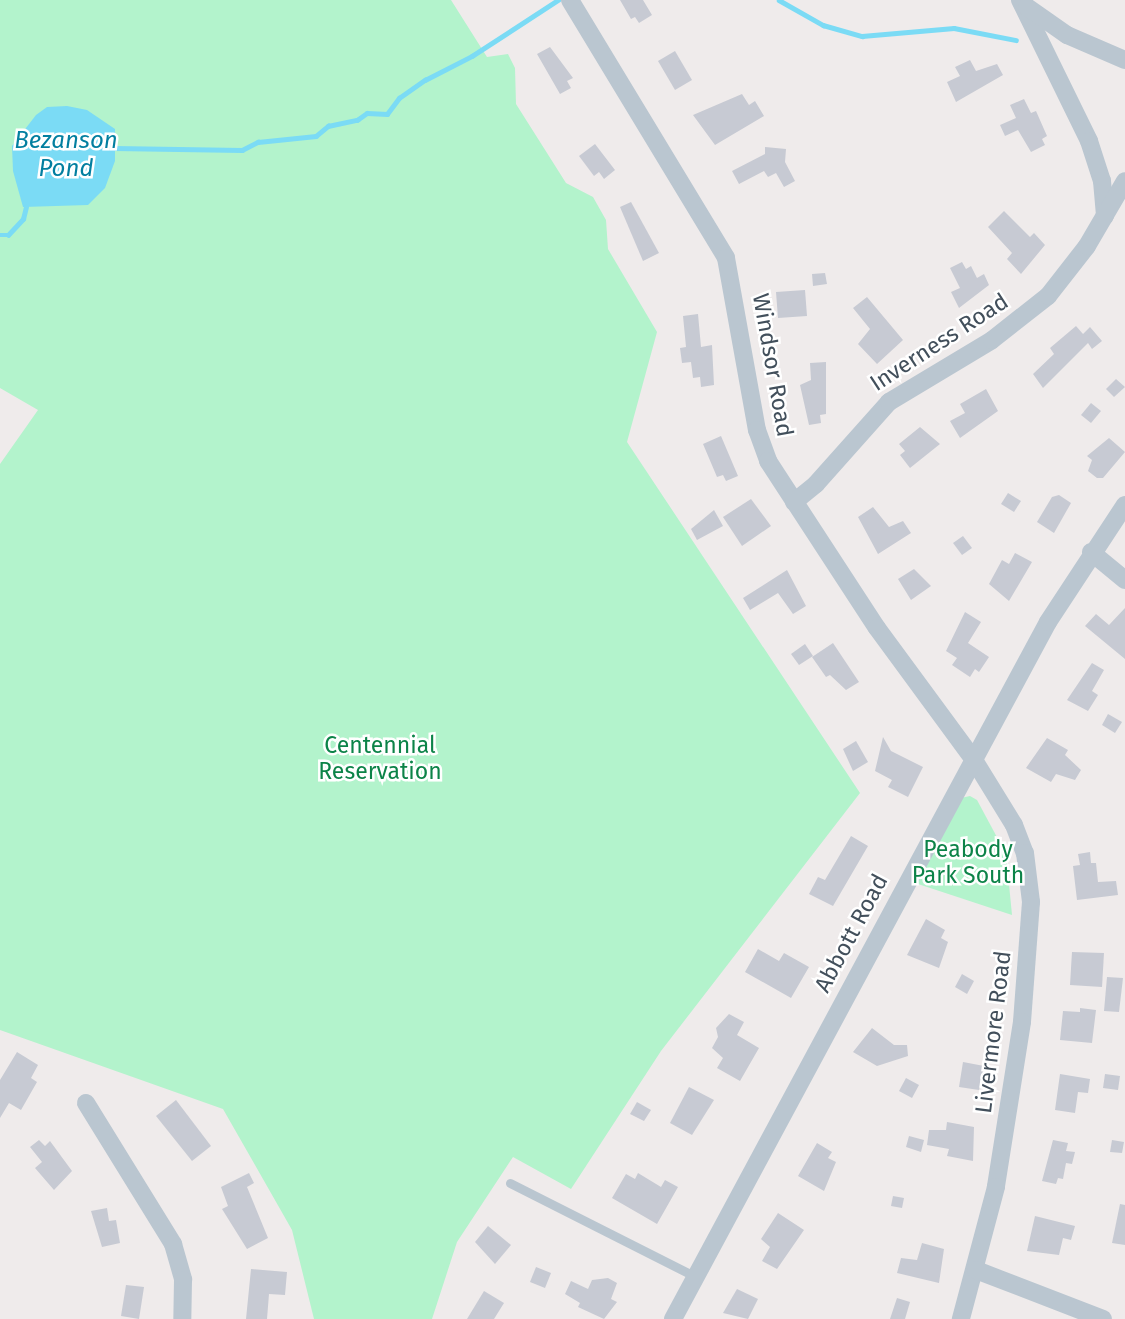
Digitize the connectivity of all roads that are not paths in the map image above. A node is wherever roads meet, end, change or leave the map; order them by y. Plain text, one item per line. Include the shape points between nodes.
1 (570, 0) edge
2 (1021, 1) edge
3 (1125, 60) edge
4 (1125, 181) edge
5 (1105, 216) junction
6 (794, 502) junction
7 (1125, 505) edge
8 (1091, 552) junction
9 (1125, 580) edge
10 (974, 760) junction
11 (86, 1102) dead end
12 (510, 1182) dead end
13 (976, 1270) junction
14 (695, 1277) junction
15 (182, 1319) edge
16 (673, 1319) edge
17 (961, 1319) edge
18 (1103, 1319) edge

1 - 6 street, Windsor Road via 726,258 759,441
2 - 3 street via 1067,36
2 - 5 street via 1089,141 1102,181
4 - 5 street, Inverness Road
5 - 6 street, Inverness Road via 1070,270 1038,305 979,349 889,402 816,484
6 - 10 street, Windsor Road via 877,628
7 - 8 street, Abbott Road
8 - 9 street
8 - 10 street, Abbott Road
10 - 13 street, Livermore Road via 1019,838 1029,869 1031,902 1022,1022 999,1171
10 - 14 street, Abbott Road
11 - 15 street via 173,1244 183,1280
12 - 14 lane
13 - 17 street, Livermore Road
13 - 18 street
14 - 16 street, Abbott Road

